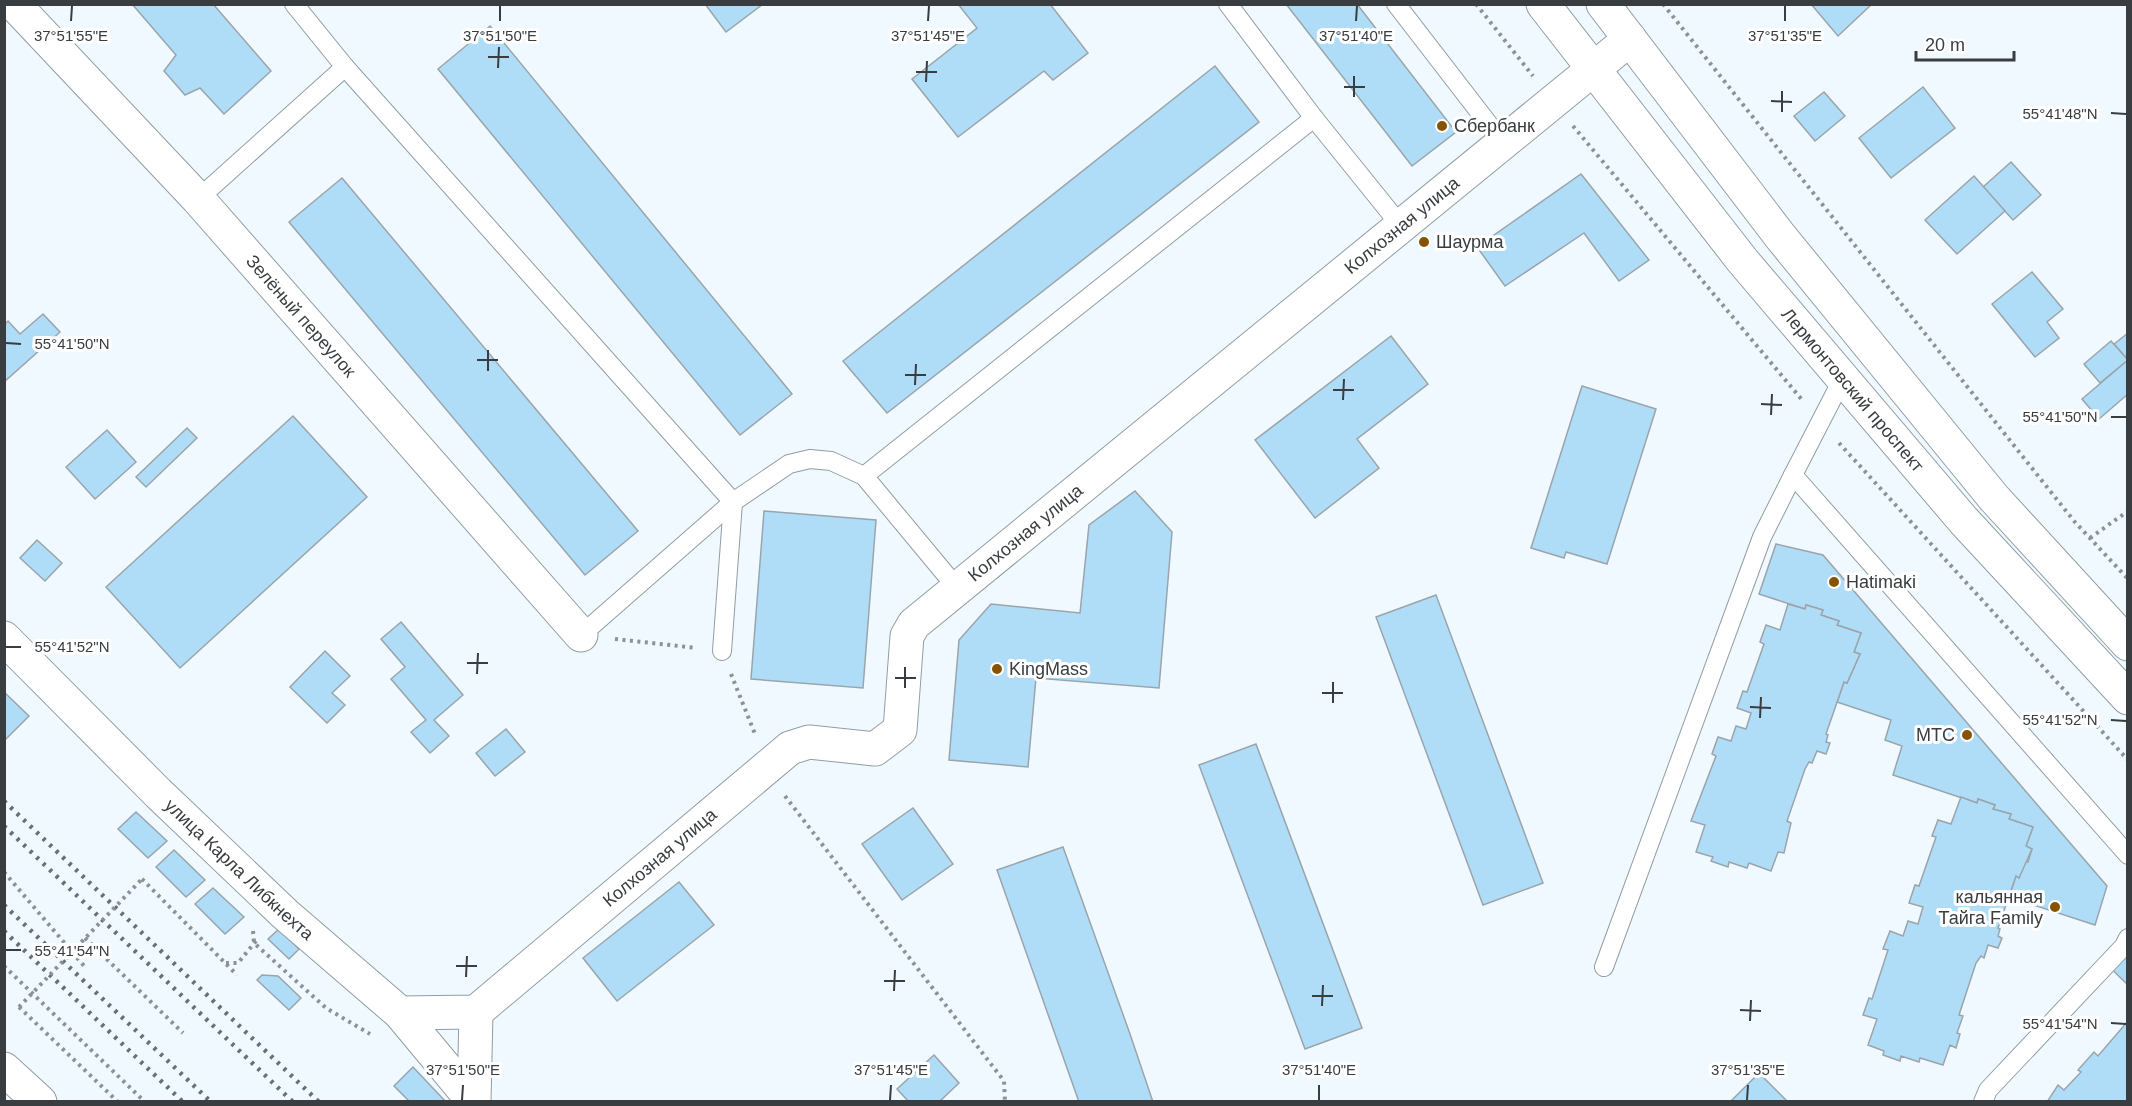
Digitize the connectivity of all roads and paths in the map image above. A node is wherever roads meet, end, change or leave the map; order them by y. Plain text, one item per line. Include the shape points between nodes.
1 (14, 4) edge
2 (294, 4) edge
3 (1228, 4) edge
4 (1396, 4) edge
5 (1476, 4) edge
6 (1543, 4) edge
7 (1603, 4) edge
8 (1663, 4) edge
9 (1630, 39) junction
10 (345, 67) junction
11 (1594, 70) junction
12 (1554, 103) junction
13 (1314, 118) junction
14 (1504, 144) junction
15 (198, 198) junction
16 (1401, 226) junction
17 (1843, 378) junction
18 (1822, 424) junction
19 (1793, 475) junction
20 (864, 476) junction
21 (733, 502) junction
22 (2127, 511) edge
23 (2090, 538) junction
24 (2127, 579) edge
25 (957, 588) junction
26 (581, 635) junction
27 (4, 638) edge
28 (2127, 644) edge
29 (722, 651) junction
30 (2127, 698) edge
31 (2127, 760) edge
32 (756, 775) junction
33 (2127, 855) edge
34 (4, 872) edge
35 (85, 938) junction
36 (2127, 938) edge
37 (247, 955) dead end
38 (225, 963) junction
39 (4, 966) edge
40 (86, 967) dead end
41 (1604, 967) dead end
42 (237, 975) dead end
43 (477, 1012) junction
44 (400, 1013) junction
45 (183, 1033) dead end
46 (4, 1069) edge
47 (40, 1101) edge
48 (118, 1101) edge
49 (145, 1101) edge
50 (474, 1101) edge
51 (1005, 1101) edge
52 (1983, 1101) edge

1 - 15 street, Зелёный переулок
2 - 10 lane
3 - 13 lane
4 - 14 lane
5 - 12 path
6 - 11 street, Лермонтовский проспект
7 - 9 street
8 - 23 path
9 - 11 street, Колхозная улица
9 - 28 street via 1780,236 1987,489
10 - 15 lane
10 - 21 lane
11 - 12 street, Колхозная улица
11 - 17 street, Лермонтовский проспект via 1742,260
12 - 14 street, Колхозная улица
12 - 18 path
13 - 16 lane
13 - 20 lane
14 - 16 street, Колхозная улица
15 - 26 street, Зелёный переулок
16 - 25 street, Колхозная улица
17 - 18 lane
17 - 30 street, Лермонтовский проспект via 1964,521
18 - 19 lane
18 - 31 path
19 - 33 lane
19 - 41 lane via 1761,537
20 - 21 lane via 831,461 810,459 789,464
20 - 25 lane
21 - 26 lane
21 - 29 lane
22 - 23 path
23 - 24 path
25 - 32 street, Колхозная улица via 914,624 907,636 900,730 875,748 809,742 790,748
26 - 29 path
27 - 44 street, улица Карла Либкнехта via 158,794 285,914
29 - 32 path via 754,730
32 - 43 street, Колхозная улица
32 - 51 path via 1004,1081
34 - 40 path
35 - 38 path, bridge via 142,879
35 - 45 path
35 - 48 path, bridge via 19,1007
36 - 52 lane via 2124,946 1988,1090
37 - 38 path via 238,963
38 - 42 path
39 - 49 path
43 - 44 street
43 - 50 street
44 - 50 street, улица Карла Либкнехта
46 - 47 street

